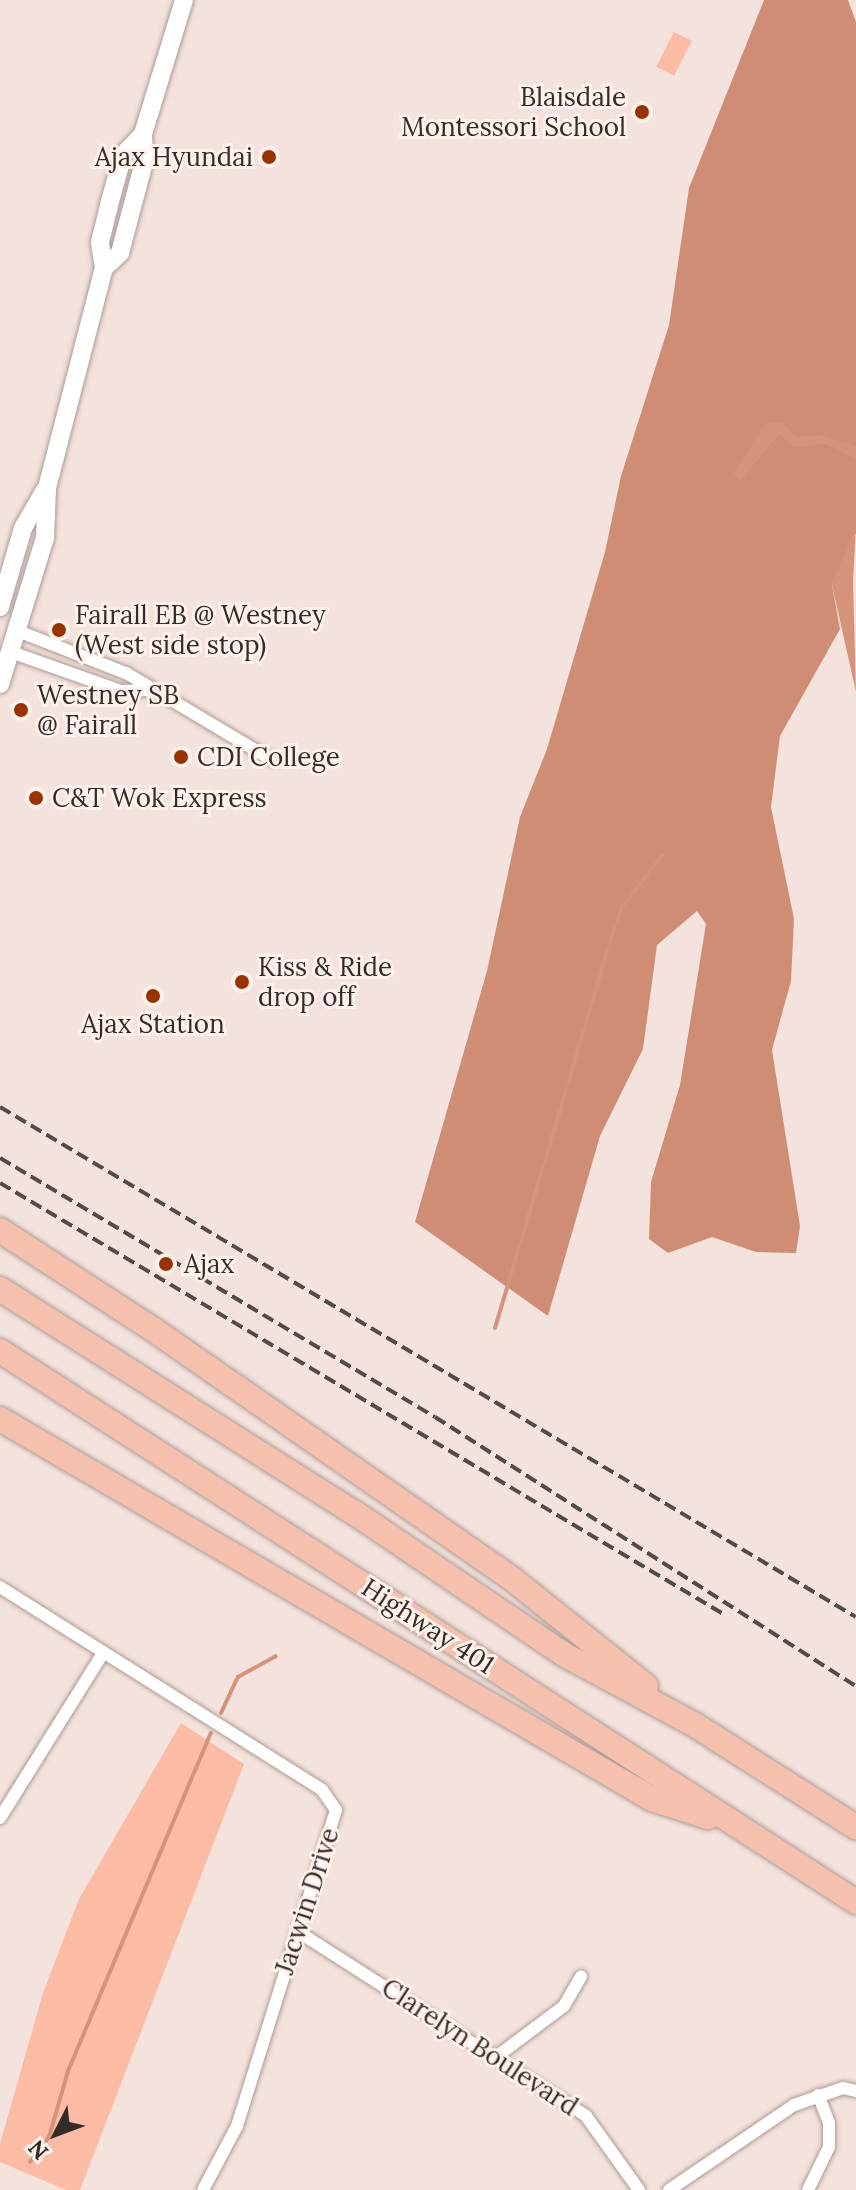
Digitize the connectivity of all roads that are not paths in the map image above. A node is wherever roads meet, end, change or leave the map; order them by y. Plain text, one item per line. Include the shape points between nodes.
1 (184, 0) edge
2 (47, 488) junction
3 (0, 607) edge
4 (0, 624) edge
5 (18, 631) junction
6 (5, 650) edge
7 (0, 684) edge
8 (148, 690) junction
9 (270, 759) dead end
10 (0, 1230) edge
11 (0, 1289) edge
12 (0, 1351) edge
13 (0, 1419) edge
14 (0, 1587) edge
15 (103, 1653) junction
16 (695, 1725) junction
17 (0, 1818) edge
18 (856, 1827) edge
19 (742, 1828) junction
20 (856, 1902) edge
21 (297, 1931) junction
22 (581, 1976) dead end
23 (496, 2057) junction
24 (856, 2091) edge
25 (818, 2095) junction
26 (203, 2190) edge
27 (639, 2190) edge
28 (669, 2190) edge
29 (808, 2190) edge

1 - 2 main road via 143,134 123,155 112,192 100,242 104,268
2 - 3 main road via 23,528
2 - 5 main road via 45,538
4 - 5 main road
5 - 6 main road
5 - 8 street via 126,673
6 - 7 main road
6 - 8 street via 121,691
8 - 9 street
10 - 16 highway via 154,1330 511,1578
11 - 16 highway, Highway 401 via 355,1513 565,1655
12 - 19 highway, Highway 401
13 - 19 highway via 652,1799
14 - 15 street, Jacwin Drive
15 - 17 street
15 - 21 street, Jacwin Drive via 322,1790 336,1810
16 - 18 highway, Highway 401
19 - 20 highway, Highway 401
21 - 23 street, Clarelyn Boulevard
21 - 26 street, Jacwin Drive via 237,2126
22 - 23 street via 564,2006
23 - 27 street, Clarelyn Boulevard via 586,2116
24 - 25 street via 843,2088
25 - 28 street via 794,2105
25 - 29 street via 829,2123 829,2147

